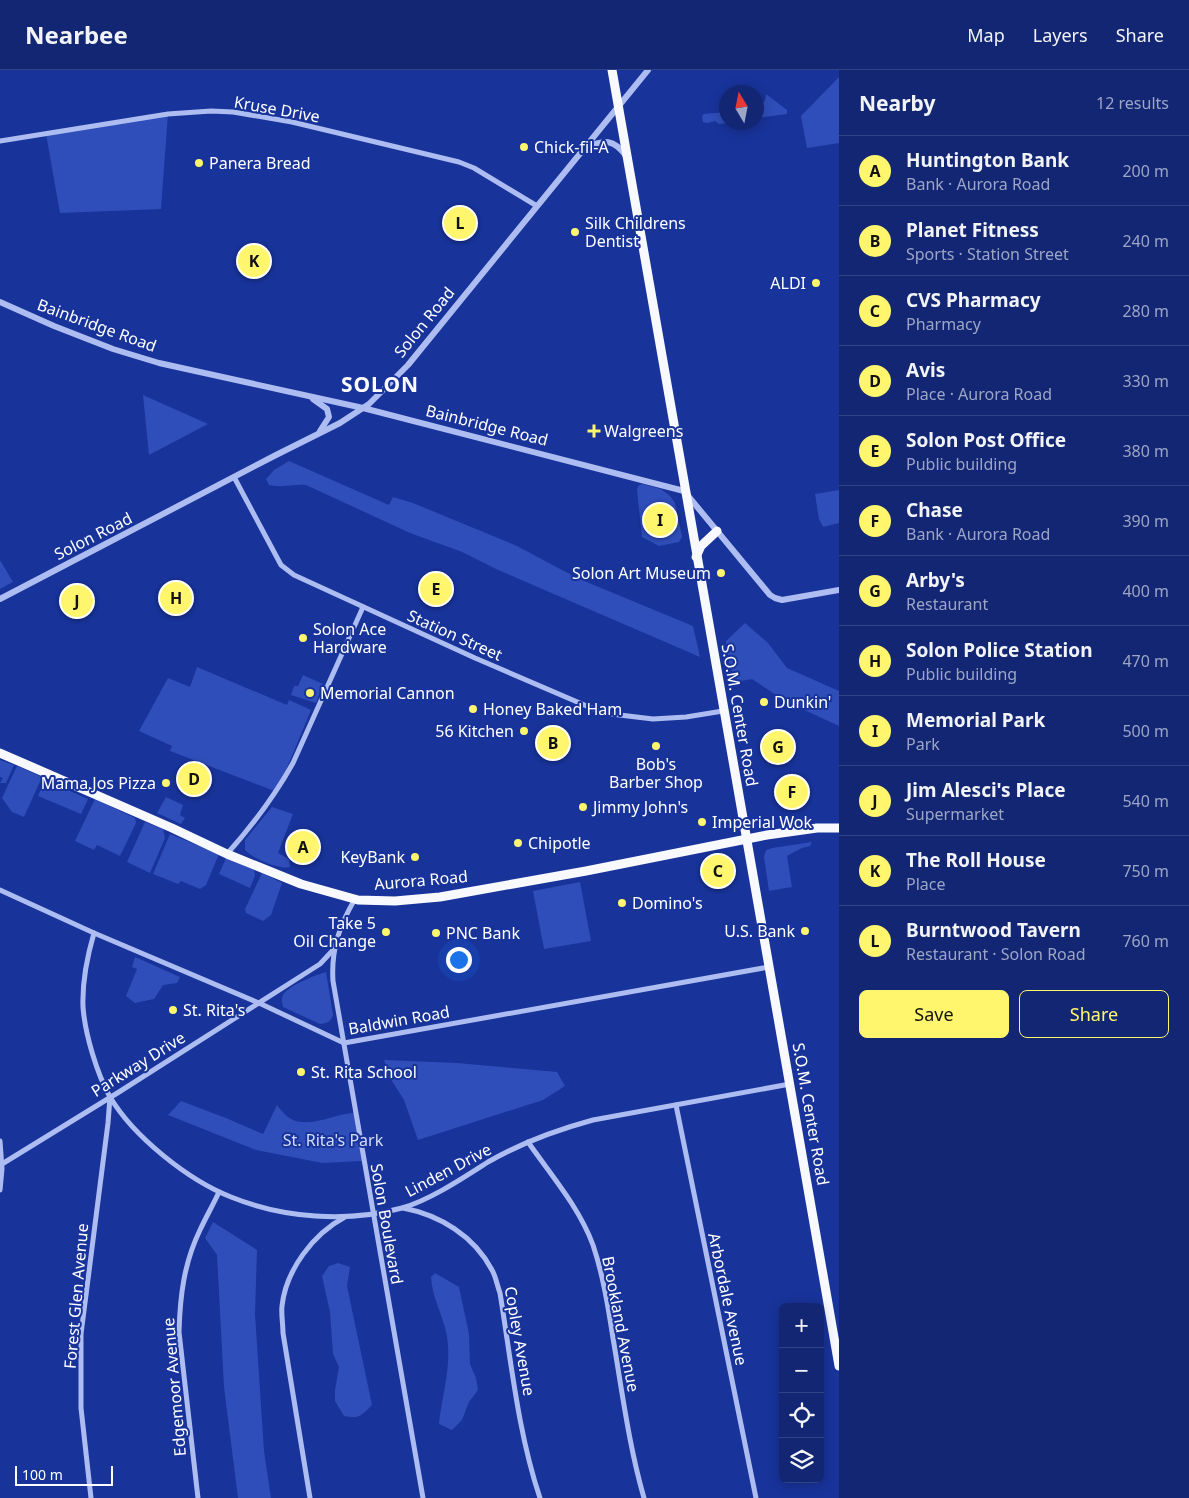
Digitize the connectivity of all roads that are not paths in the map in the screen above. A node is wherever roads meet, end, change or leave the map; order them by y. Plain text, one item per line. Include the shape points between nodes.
1 (612, 70) edge
2 (648, 70) edge
3 (618, 107) junction
4 (0, 141) edge
5 (583, 150) junction
6 (626, 156) junction
7 (536, 206) junction
8 (0, 302) edge
9 (303, 394) junction
10 (363, 408) junction
11 (318, 434) junction
12 (234, 477) junction
13 (684, 491) junction
14 (717, 531) junction
15 (696, 558) junction
16 (839, 590) edge
17 (0, 599) edge
18 (363, 607) junction
19 (723, 711) junction
20 (0, 754) edge
21 (839, 828) edge
22 (747, 839) junction
23 (227, 854) junction
24 (0, 890) edge
25 (355, 899) junction
26 (94, 933) junction
27 (334, 949) junction
28 (769, 967) junction
29 (259, 1003) junction
30 (344, 1043) junction
31 (790, 1084) junction
32 (110, 1097) junction
33 (676, 1105) junction
34 (0, 1141) edge
35 (528, 1142) junction
36 (2, 1164) junction
37 (0, 1190) edge
38 (219, 1192) junction
39 (403, 1208) junction
40 (372, 1214) junction
41 (347, 1216) junction
42 (836, 1333) edge
43 (839, 1366) edge
44 (91, 1498) edge
45 (198, 1498) edge
46 (310, 1498) edge
47 (422, 1498) edge
48 (540, 1498) edge
49 (644, 1498) edge
50 (756, 1498) edge

1 - 3 main road, S.O.M. Center Road
2 - 3 street, Solon Road
3 - 5 street, Solon Road
3 - 6 main road, S.O.M. Center Road
4 - 7 street, Kruse Drive via 168,114 242,114 292,122 459,162
5 - 6 street via 597,142 614,143
5 - 7 street, Solon Road
6 - 13 main road, S.O.M. Center Road
7 - 10 street, Solon Road via 408,365
8 - 9 street, Bainbridge Road via 116,350 159,363
9 - 10 street, Bainbridge Road
9 - 11 street via 327,409 329,417
10 - 11 street, Solon Road
10 - 13 street, Bainbridge Road
11 - 12 street, Solon Road
12 - 17 street, Solon Road
12 - 18 street, Station Street via 281,565 294,575
13 - 14 street
13 - 15 main road, S.O.M. Center Road
14 - 15 main road via 701,546
14 - 16 street via 763,589 775,598 782,600
15 - 19 main road, S.O.M. Center Road
18 - 19 street, Station Street via 603,713 653,719
18 - 23 street via 282,783 250,829
19 - 22 main road, S.O.M. Center Road
20 - 23 main road, Aurora Road
21 - 22 main road, Aurora Road via 817,828
22 - 25 main road, Aurora Road via 440,897 395,901
22 - 28 main road, S.O.M. Center Road
23 - 25 main road, Aurora Road via 301,884
24 - 26 street, Baldwin Road
25 - 27 street, Solon Boulevard
26 - 29 street, Baldwin Road
26 - 32 street, Linden Drive via 84,977 83,1008 88,1040
27 - 29 street, Parkway Drive via 320,964
27 - 30 street, Solon Boulevard via 332,981
28 - 30 street, Baldwin Road
28 - 31 main road, S.O.M. Center Road
29 - 30 street, Baldwin Road
29 - 32 street, Parkway Drive
30 - 40 street, Solon Boulevard
31 - 33 street, Linden Drive
31 - 42 main road, S.O.M. Center Road
32 - 36 street, Parkway Drive
32 - 38 street, Linden Drive via 134,1128 170,1161
32 - 44 street, Forest Glen Avenue via 81,1334 82,1408
33 - 35 street, Linden Drive via 593,1120
33 - 50 street, Arbordale Avenue
34 - 36 street
35 - 39 street, Linden Drive
35 - 49 street, Brookland Avenue via 572,1204 593,1245 607,1300 627,1423
36 - 37 street
38 - 41 street, Linden Drive via 285,1213
38 - 45 street, Edgemoor Avenue via 188,1258 180,1309 179,1332
39 - 40 street, Linden Drive
39 - 48 street, Copley Avenue via 442,1221 463,1234 481,1252 493,1272 500,1293 524,1439
40 - 41 street, Linden Drive
40 - 47 street, Solon Boulevard
41 - 46 street via 332,1224 300,1258 282,1306 283,1333
42 - 43 main road, S.O.M. Center Road

